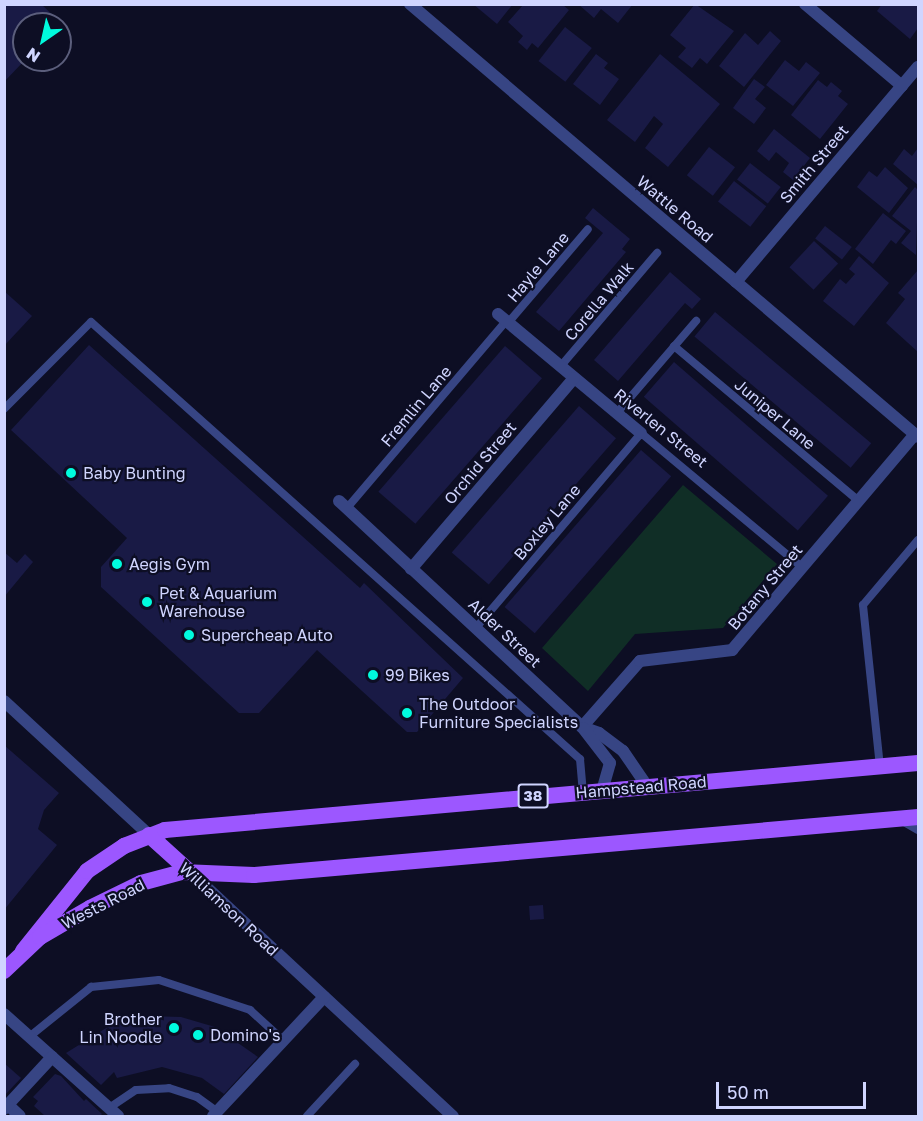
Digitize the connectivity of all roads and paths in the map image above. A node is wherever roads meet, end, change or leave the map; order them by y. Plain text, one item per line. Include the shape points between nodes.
1 (410, 4) edge
2 (805, 4) edge
3 (918, 67) edge
4 (902, 86) junction
5 (588, 229) dead end
6 (657, 253) dead end
7 (736, 282) junction
8 (504, 319) junction
9 (696, 321) dead end
10 (675, 346) junction
11 (560, 367) junction
12 (574, 378) junction
13 (4, 408) edge
14 (616, 414) junction
15 (641, 433) junction
16 (917, 436) edge
17 (859, 501) junction
18 (343, 505) joint
19 (918, 540) edge
20 (803, 568) junction
21 (411, 569) junction
22 (475, 628) junction
23 (4, 701) edge
24 (582, 727) junction
25 (918, 763) edge
26 (880, 767) junction
27 (647, 786) junction
28 (602, 790) junction
29 (583, 792) junction
30 (918, 817) edge
31 (900, 819) junction
32 (918, 830) edge
33 (149, 835) junction
34 (190, 872) junction
35 (23, 951) junction
36 (4, 971) edge
37 (324, 997) junction
38 (4, 1014) edge
39 (30, 1037) junction
40 (284, 1041) junction
41 (52, 1057) junction
42 (354, 1064) dead end
43 (6, 1107) edge
44 (113, 1112) edge
45 (215, 1114) edge
46 (20, 1116) edge
47 (307, 1116) edge
48 (453, 1116) edge

1 - 7 street, Wattle Road
2 - 4 street
3 - 4 street, Smith Street
4 - 7 street, Smith Street
5 - 8 lane, Hayle Lane
6 - 11 lane, Corella Walk
7 - 16 street, Wattle Road
8 - 11 street, Riverlen Street
8 - 18 lane, Fremlin Lane
9 - 10 lane
10 - 14 lane
10 - 17 lane, Juniper Lane
11 - 12 street, Riverlen Street
12 - 14 street, Riverlen Street
12 - 21 street, Orchid Street
13 - 29 lane via 91,322 580,759
14 - 15 street, Riverlen Street
15 - 20 lane, Riverlen Street
15 - 22 lane, Boxley Lane
16 - 17 street, Botany Street
17 - 20 street, Botany Street
18 - 21 street, Alder Street
19 - 26 lane via 863,605
20 - 24 street, Botany Street via 732,650 640,662
21 - 22 street, Alder Street
22 - 24 street, Alder Street
23 - 33 street, Williamson Road
24 - 27 street, Alder Street via 623,751
24 - 28 street via 610,764
25 - 26 main road, Hampstead Road / 38
26 - 27 main road, Hampstead Road / 38
27 - 28 main road, Hampstead Road / 38
28 - 29 main road, Hampstead Road / 38
29 - 33 main road, Hampstead Road / 38 via 184,826
30 - 31 main road, 38
31 - 32 lane
31 - 34 main road, 38 via 254,875
33 - 34 main road, Williamson Road
33 - 35 main road, Wests Road / 38 via 113,852 81,877
34 - 35 main road, Wests Road / 38 via 154,879 100,902
34 - 37 street, Williamson Road
35 - 36 main road, Wests Road / 38
37 - 40 street
37 - 48 street, Williamson Road
38 - 39 street
39 - 40 lane via 91,987 159,980 250,1010
39 - 41 street
40 - 45 street
41 - 43 street
41 - 44 street
42 - 47 lane
43 - 46 street
44 - 45 lane via 136,1090 169,1088 197,1097

